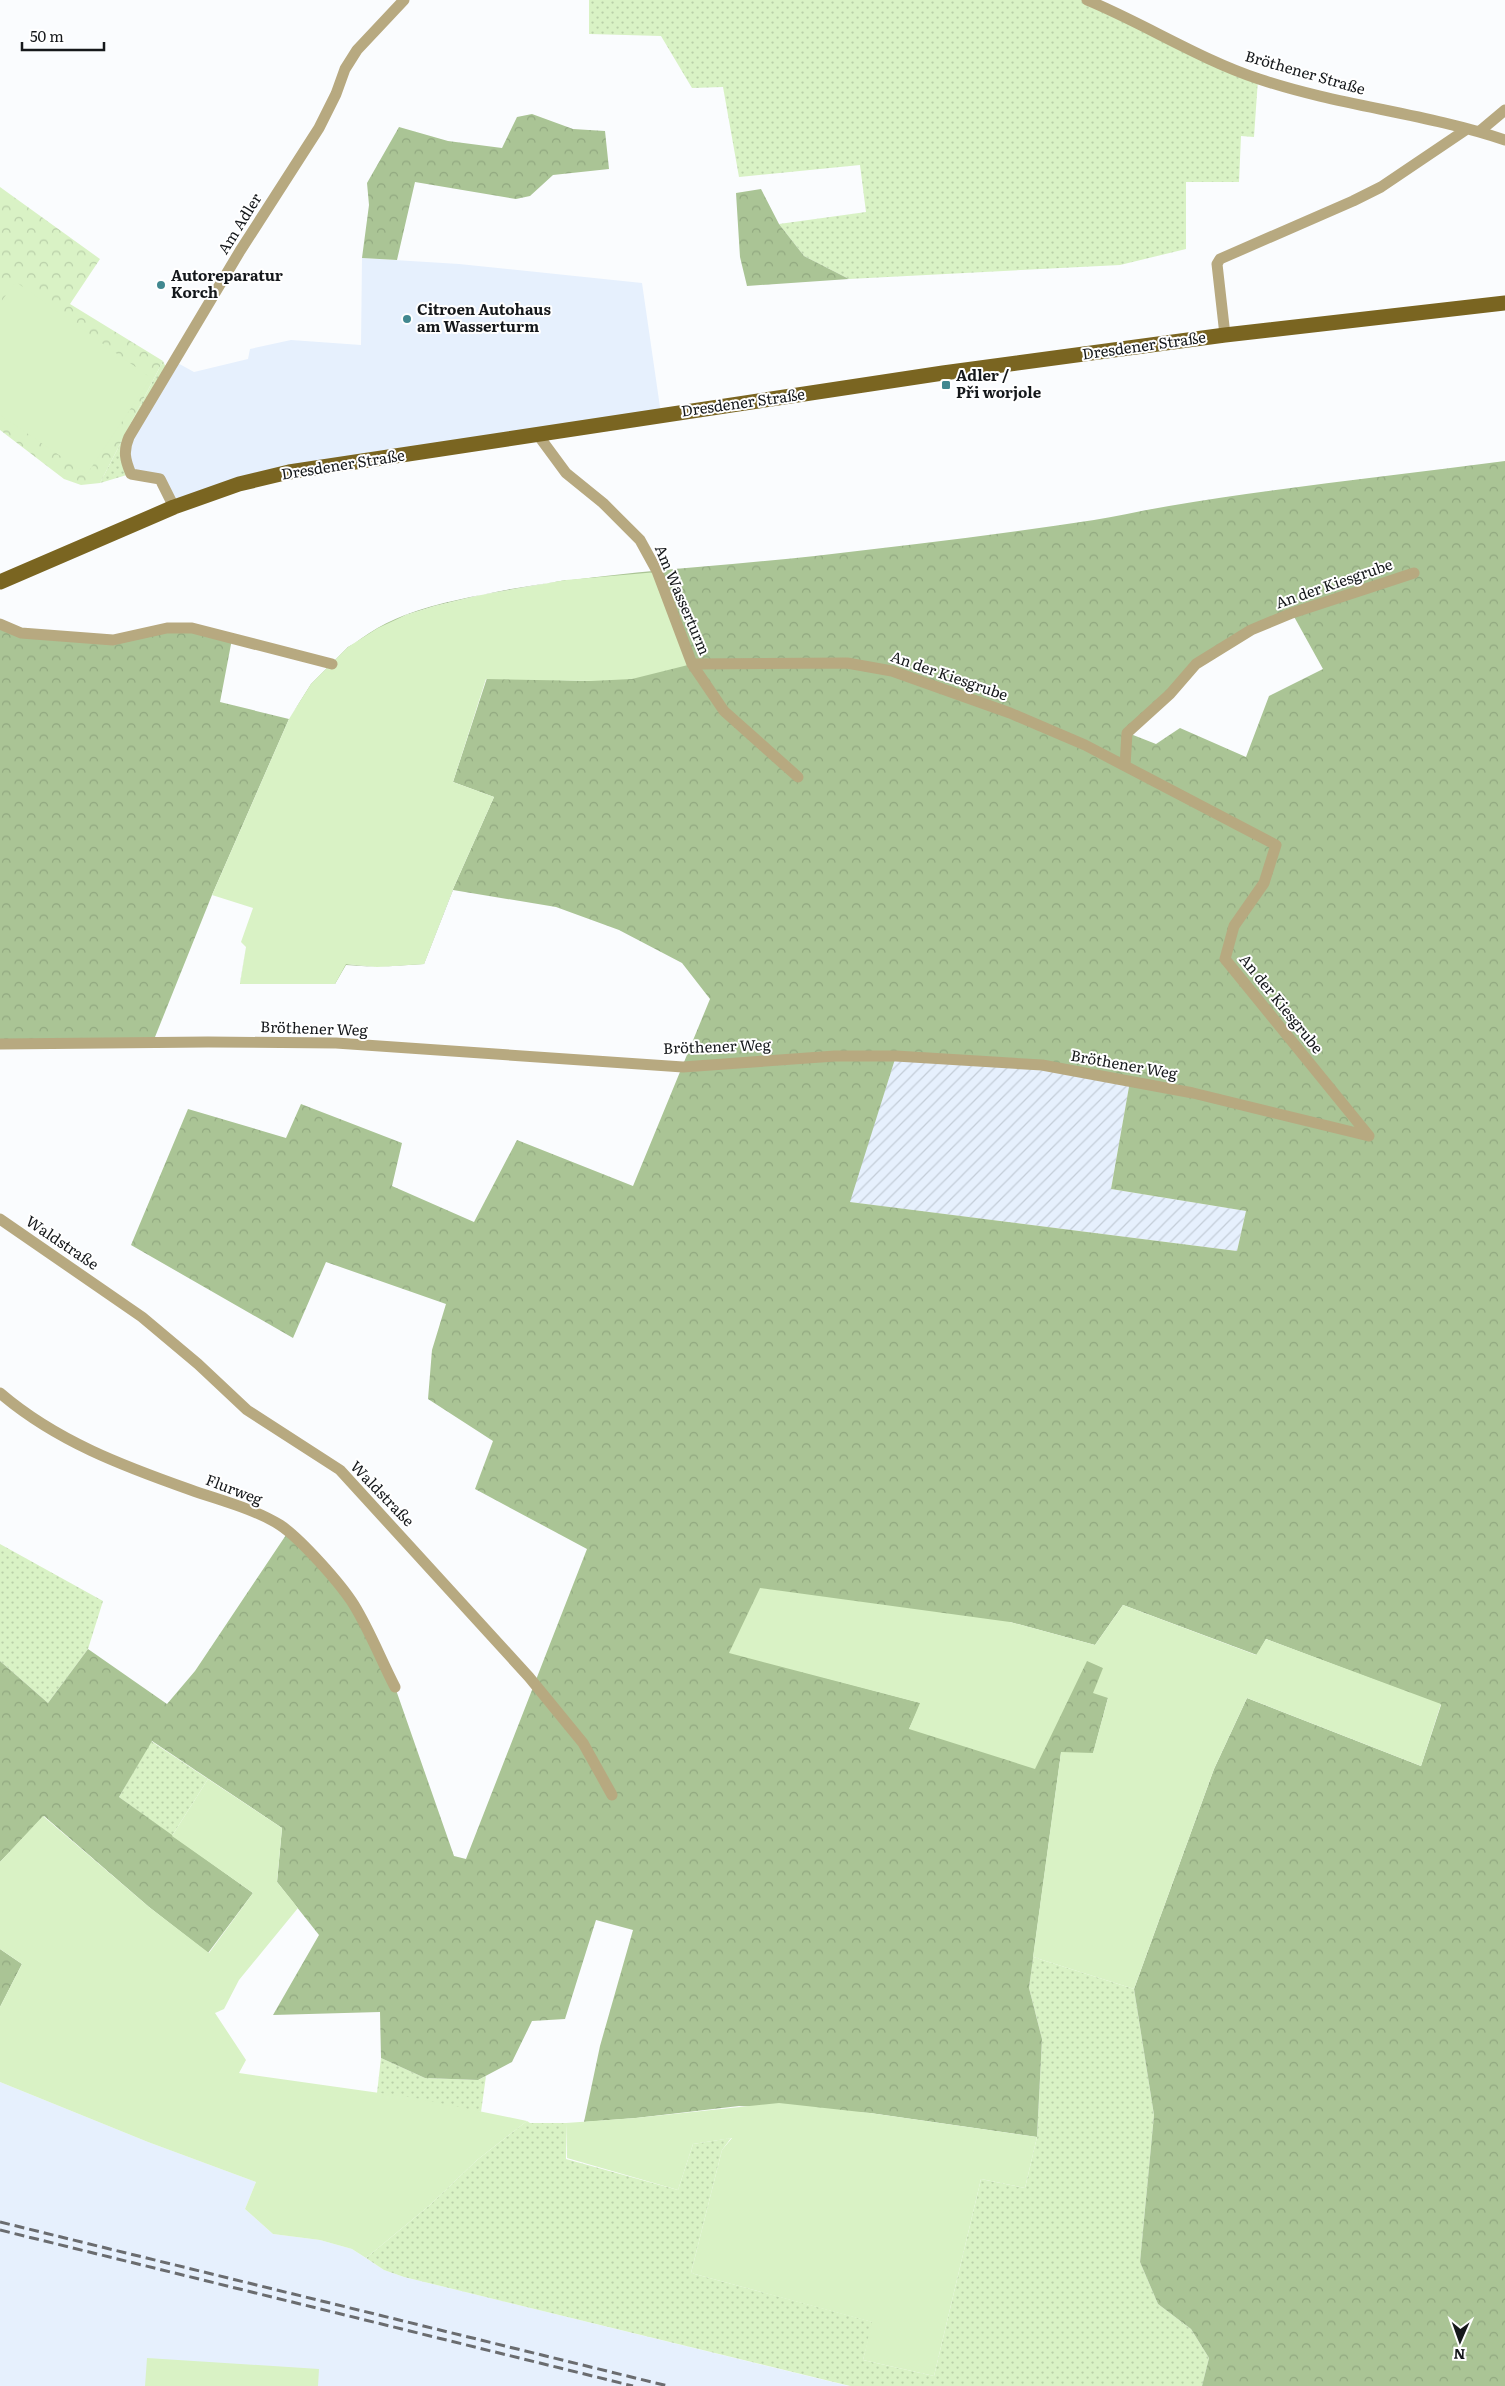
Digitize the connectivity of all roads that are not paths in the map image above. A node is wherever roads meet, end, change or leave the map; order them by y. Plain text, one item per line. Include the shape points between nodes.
1 (404, 0) edge
2 (1087, 0) edge
3 (1505, 110) edge
4 (1467, 129) junction
5 (1480, 131) junction
6 (1505, 140) edge
7 (1505, 303) edge
8 (1225, 335) junction
9 (538, 436) junction
10 (174, 507) junction
11 (1414, 573) dead end
12 (0, 582) edge
13 (0, 624) edge
14 (332, 664) dead end
15 (692, 664) junction
16 (1125, 766) junction
17 (798, 777) dead end
18 (0, 1044) edge
19 (1368, 1136) joint
20 (0, 1219) edge
21 (0, 1393) edge
22 (394, 1687) dead end
23 (612, 1796) dead end

1 - 10 street, Am Adler via 357,50 345,69 319,128 240,250 128,437 124,460 131,474 160,479
2 - 4 street, Bröthener Straße via 1258,79
3 - 5 street
4 - 5 street, Bröthener Straße
4 - 8 street via 1381,187 1220,259 1217,264
5 - 6 street, Bröthener Straße
7 - 8 main road, Dresdener Straße
8 - 9 main road, Dresdener Straße via 943,373
9 - 10 main road, Dresdener Straße via 289,472 239,484
9 - 15 street, Am Wasserturm via 566,473 603,503 640,540
10 - 12 main road, Dresdener Straße
11 - 16 street, An der Kiesgrube via 1283,616 1251,630 1196,664 1170,694 1127,733
13 - 14 street via 21,633 113,640 168,628 192,628
15 - 16 street, An der Kiesgrube via 847,664 892,670 1010,713
15 - 17 street, Am Wasserturm via 724,711
16 - 19 street, An der Kiesgrube via 1276,845 1264,883 1234,926 1225,959
18 - 19 street, Bröthener Weg via 336,1043 683,1067 835,1056 896,1056 1042,1065 1193,1093
20 - 23 street, Waldstraße via 142,1317 247,1410 340,1470 534,1684 583,1744
21 - 22 street, Flurweg via 67,1440 129,1468 280,1525 311,1553 354,1605

